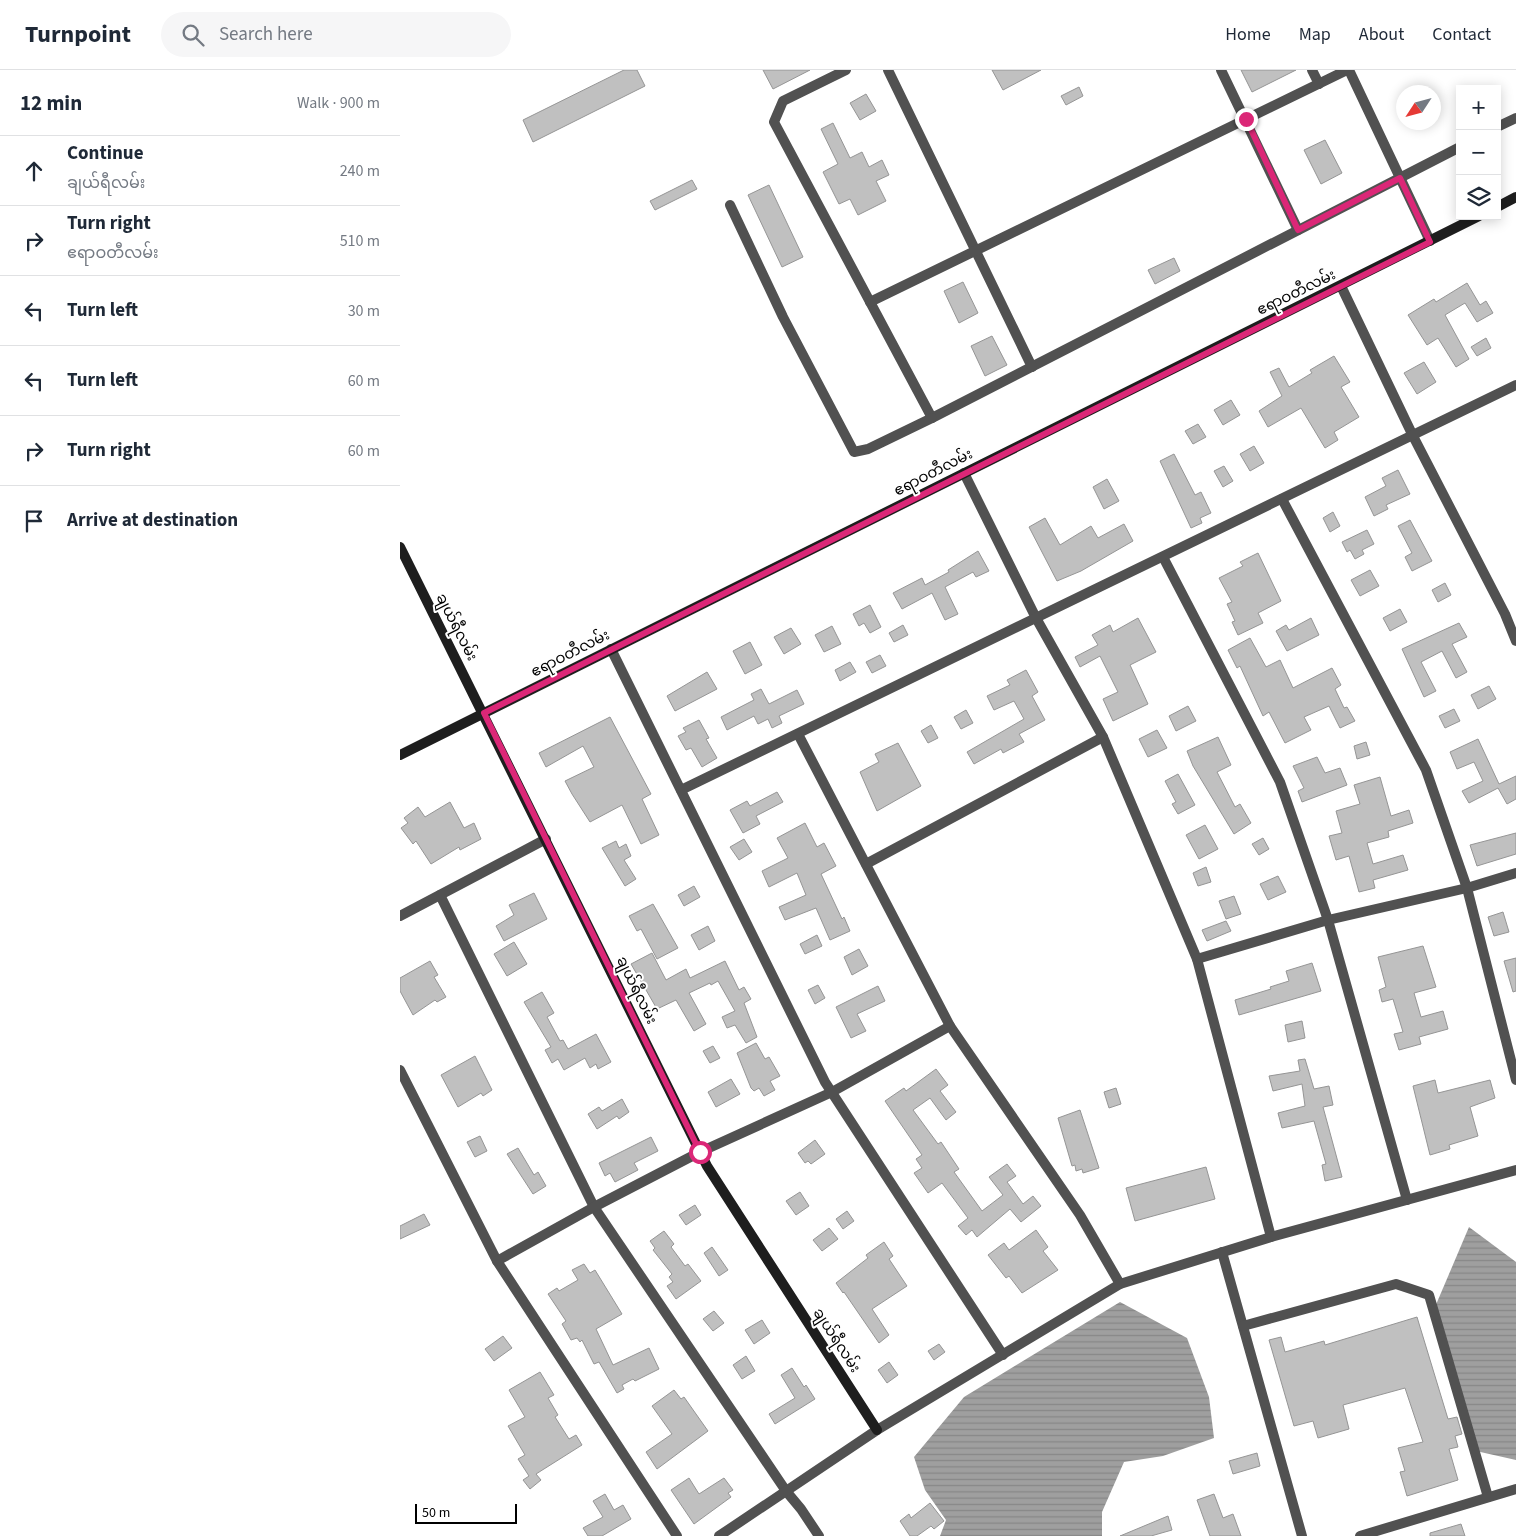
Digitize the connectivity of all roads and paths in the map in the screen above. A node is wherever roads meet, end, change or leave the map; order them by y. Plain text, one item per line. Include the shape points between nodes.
1 (846, 70) edge
2 (888, 70) edge
3 (1220, 70) edge
4 (1312, 70) edge
5 (1348, 70) edge
6 (1318, 84) junction
7 (1516, 118) edge
8 (1246, 119) junction
9 (1501, 125) edge
10 (1456, 149) edge
11 (1400, 178) junction
12 (1516, 197) edge
13 (730, 205) dead end
14 (1501, 205) edge
15 (1471, 220) edge
16 (1298, 230) junction
17 (1430, 242) junction
18 (976, 250) junction
19 (1340, 286) junction
20 (870, 302) junction
21 (1032, 367) junction
22 (1516, 386) edge
23 (932, 418) junction
24 (1412, 436) junction
25 (964, 473) junction
26 (1282, 499) junction
27 (400, 547) edge
28 (1163, 557) junction
29 (1036, 618) junction
30 (1516, 641) edge
31 (611, 649) junction
32 (484, 713) junction
33 (798, 734) junction
34 (1103, 737) junction
35 (400, 755) edge
36 (681, 790) junction
37 (546, 839) junction
38 (866, 864) junction
39 (1516, 873) edge
40 (1467, 888) junction
41 (440, 895) junction
42 (400, 916) edge
43 (1328, 920) junction
44 (1197, 959) junction
45 (950, 1026) junction
46 (400, 1070) edge
47 (1516, 1080) edge
48 (832, 1092) junction
49 (700, 1152) junction
50 (1516, 1170) edge
51 (1407, 1200) junction
52 (594, 1207) junction
53 (1271, 1237) junction
54 (1222, 1252) junction
55 (496, 1261) junction
56 (1120, 1284) junction
57 (1243, 1326) junction
58 (1003, 1355) junction
59 (878, 1430) junction
60 (1516, 1489) edge
61 (786, 1492) junction
62 (1488, 1496) junction
63 (678, 1536) edge
64 (719, 1536) edge
65 (819, 1536) edge
66 (1302, 1536) edge
67 (1360, 1536) edge

1 - 20 street via 784,101 774,122
2 - 18 street
3 - 8 street
4 - 6 street
5 - 6 street
5 - 11 street
6 - 8 street
7 - 9 street
8 - 16 street
8 - 18 street
10 - 11 street
11 - 16 street
11 - 17 street
12 - 14 street
13 - 23 street via 783,317 854,452 868,449
15 - 17 street, ဧရာဝတီလမ်း
16 - 21 street
17 - 19 street, ဧရာဝတီလမ်း
18 - 20 street
18 - 21 street
19 - 24 street
19 - 25 street, ဧရာဝတီလမ်း
20 - 23 street
21 - 23 street
22 - 24 street
24 - 26 street
24 - 30 street
25 - 29 street
25 - 31 street, ဧရာဝတီလမ်း
26 - 28 street
26 - 40 street via 1426,770
27 - 32 street, ချယ်ရီလမ်း
28 - 29 street
28 - 43 street via 1280,782
29 - 33 street
29 - 34 street
31 - 32 street, ဧရာဝတီလမ်း
31 - 36 street
32 - 35 street, ဧရာဝတီလမ်း
32 - 37 street, ချယ်ရီလမ်း
33 - 36 street
33 - 38 street
34 - 38 street
34 - 44 street
36 - 48 street
37 - 41 street
37 - 49 street, ချယ်ရီလမ်း
38 - 45 street
39 - 40 street
40 - 43 street
40 - 47 street
41 - 42 street
41 - 52 street
43 - 44 street
43 - 51 street
44 - 53 street
45 - 48 street
45 - 56 street via 1080,1215
46 - 55 street
48 - 49 street
48 - 58 street
49 - 52 street
49 - 59 street, ချယ်ရီလမ်း
50 - 51 street
51 - 53 street
52 - 55 street
52 - 61 street
53 - 54 street
54 - 56 street
54 - 57 street
55 - 63 street
56 - 58 street
57 - 62 street via 1396,1284 1428,1295
57 - 66 street
58 - 59 street
59 - 61 street
60 - 62 street
61 - 64 street
61 - 65 street
62 - 67 street

